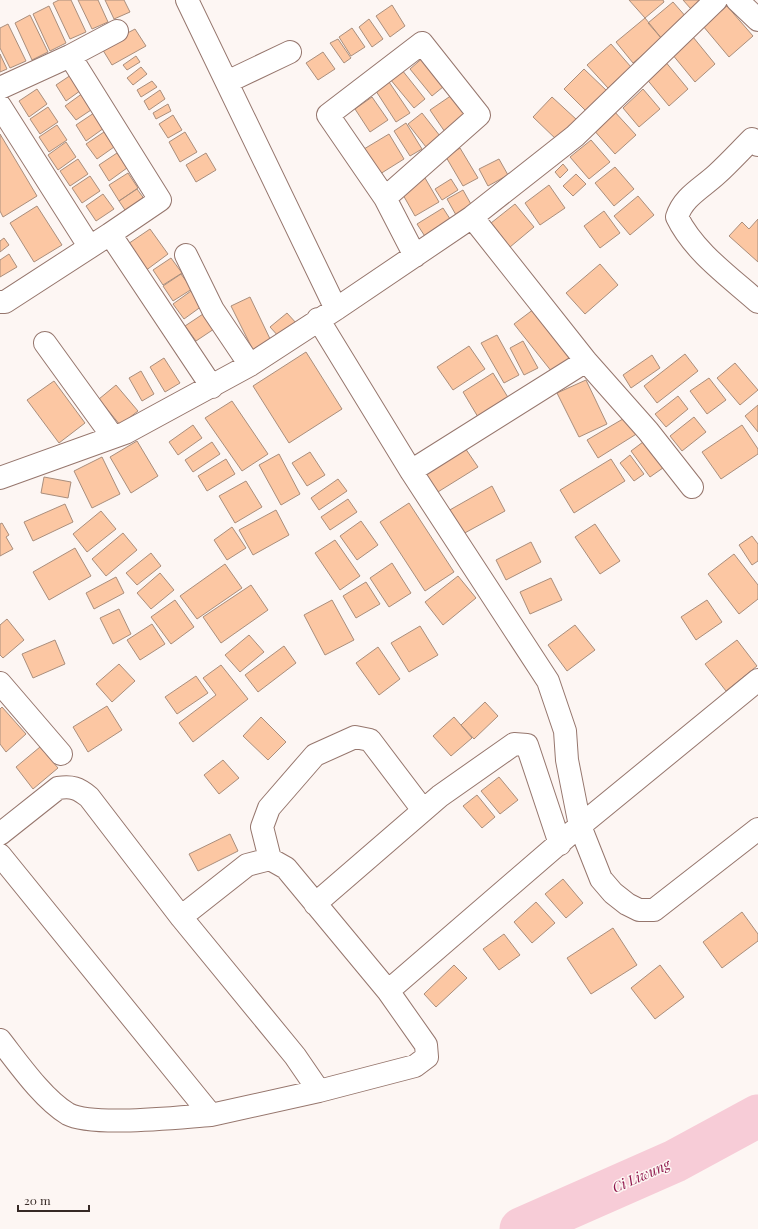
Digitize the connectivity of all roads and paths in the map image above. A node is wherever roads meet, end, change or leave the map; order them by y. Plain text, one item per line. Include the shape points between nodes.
1 (187, 0) edge
2 (716, 0) edge
3 (738, 0) edge
4 (758, 20) edge
5 (116, 31) dead end
6 (290, 52) dead end
7 (70, 56) junction
8 (227, 82) junction
9 (0, 88) edge
10 (0, 106) edge
11 (758, 145) edge
12 (385, 198) junction
13 (472, 217) junction
14 (110, 234) junction
15 (89, 246) junction
16 (186, 255) dead end
17 (415, 256) junction
18 (0, 302) edge
19 (758, 302) edge
20 (327, 314) junction
21 (45, 343) dead end
22 (586, 361) junction
23 (250, 365) junction
24 (212, 387) junction
25 (113, 437) junction
26 (411, 471) junction
27 (0, 478) edge
28 (692, 487) dead end
29 (758, 680) edge
30 (0, 683) edge
31 (61, 754) dead end
32 (423, 810) junction
33 (580, 826) junction
34 (758, 829) edge
35 (0, 834) edge
36 (560, 844) junction
37 (0, 855) edge
38 (270, 859) junction
39 (315, 904) junction
40 (182, 917) junction
41 (388, 991) junction
42 (0, 1040) edge
43 (319, 1091) junction
44 (211, 1115) junction

1 - 8 street
2 - 13 street via 574,136
3 - 4 street
5 - 7 street
6 - 8 street
7 - 9 street
7 - 14 street via 160,200
8 - 20 street
10 - 15 street
11 - 19 street via 752,139 685,201 677,217 684,232 701,250
12 - 12 street via 478,115 422,43 328,115
12 - 17 street
13 - 17 street
13 - 22 street
14 - 15 street
14 - 24 street
15 - 18 street via 5,302
16 - 23 street via 213,310
17 - 20 street
20 - 23 street
20 - 26 street
21 - 25 street
22 - 26 street
22 - 28 street via 648,431
23 - 24 street
24 - 25 street
25 - 27 street
26 - 33 street via 548,681 565,731 567,760
29 - 33 street
30 - 31 street
32 - 36 street via 504,750 514,744 527,745
32 - 38 street via 370,740 355,736 315,755 269,808 262,827
32 - 39 street
33 - 34 street via 601,879 613,893 639,910 654,910
33 - 36 street
35 - 40 street via 58,788 78,788 89,797
36 - 41 street
37 - 44 street
38 - 39 street via 286,868
38 - 40 street via 247,865
39 - 41 street
40 - 43 street via 294,1056
41 - 43 street via 426,1045 427,1057 415,1066
42 - 44 street via 30,1079 69,1114 83,1119 102,1121
43 - 44 street

